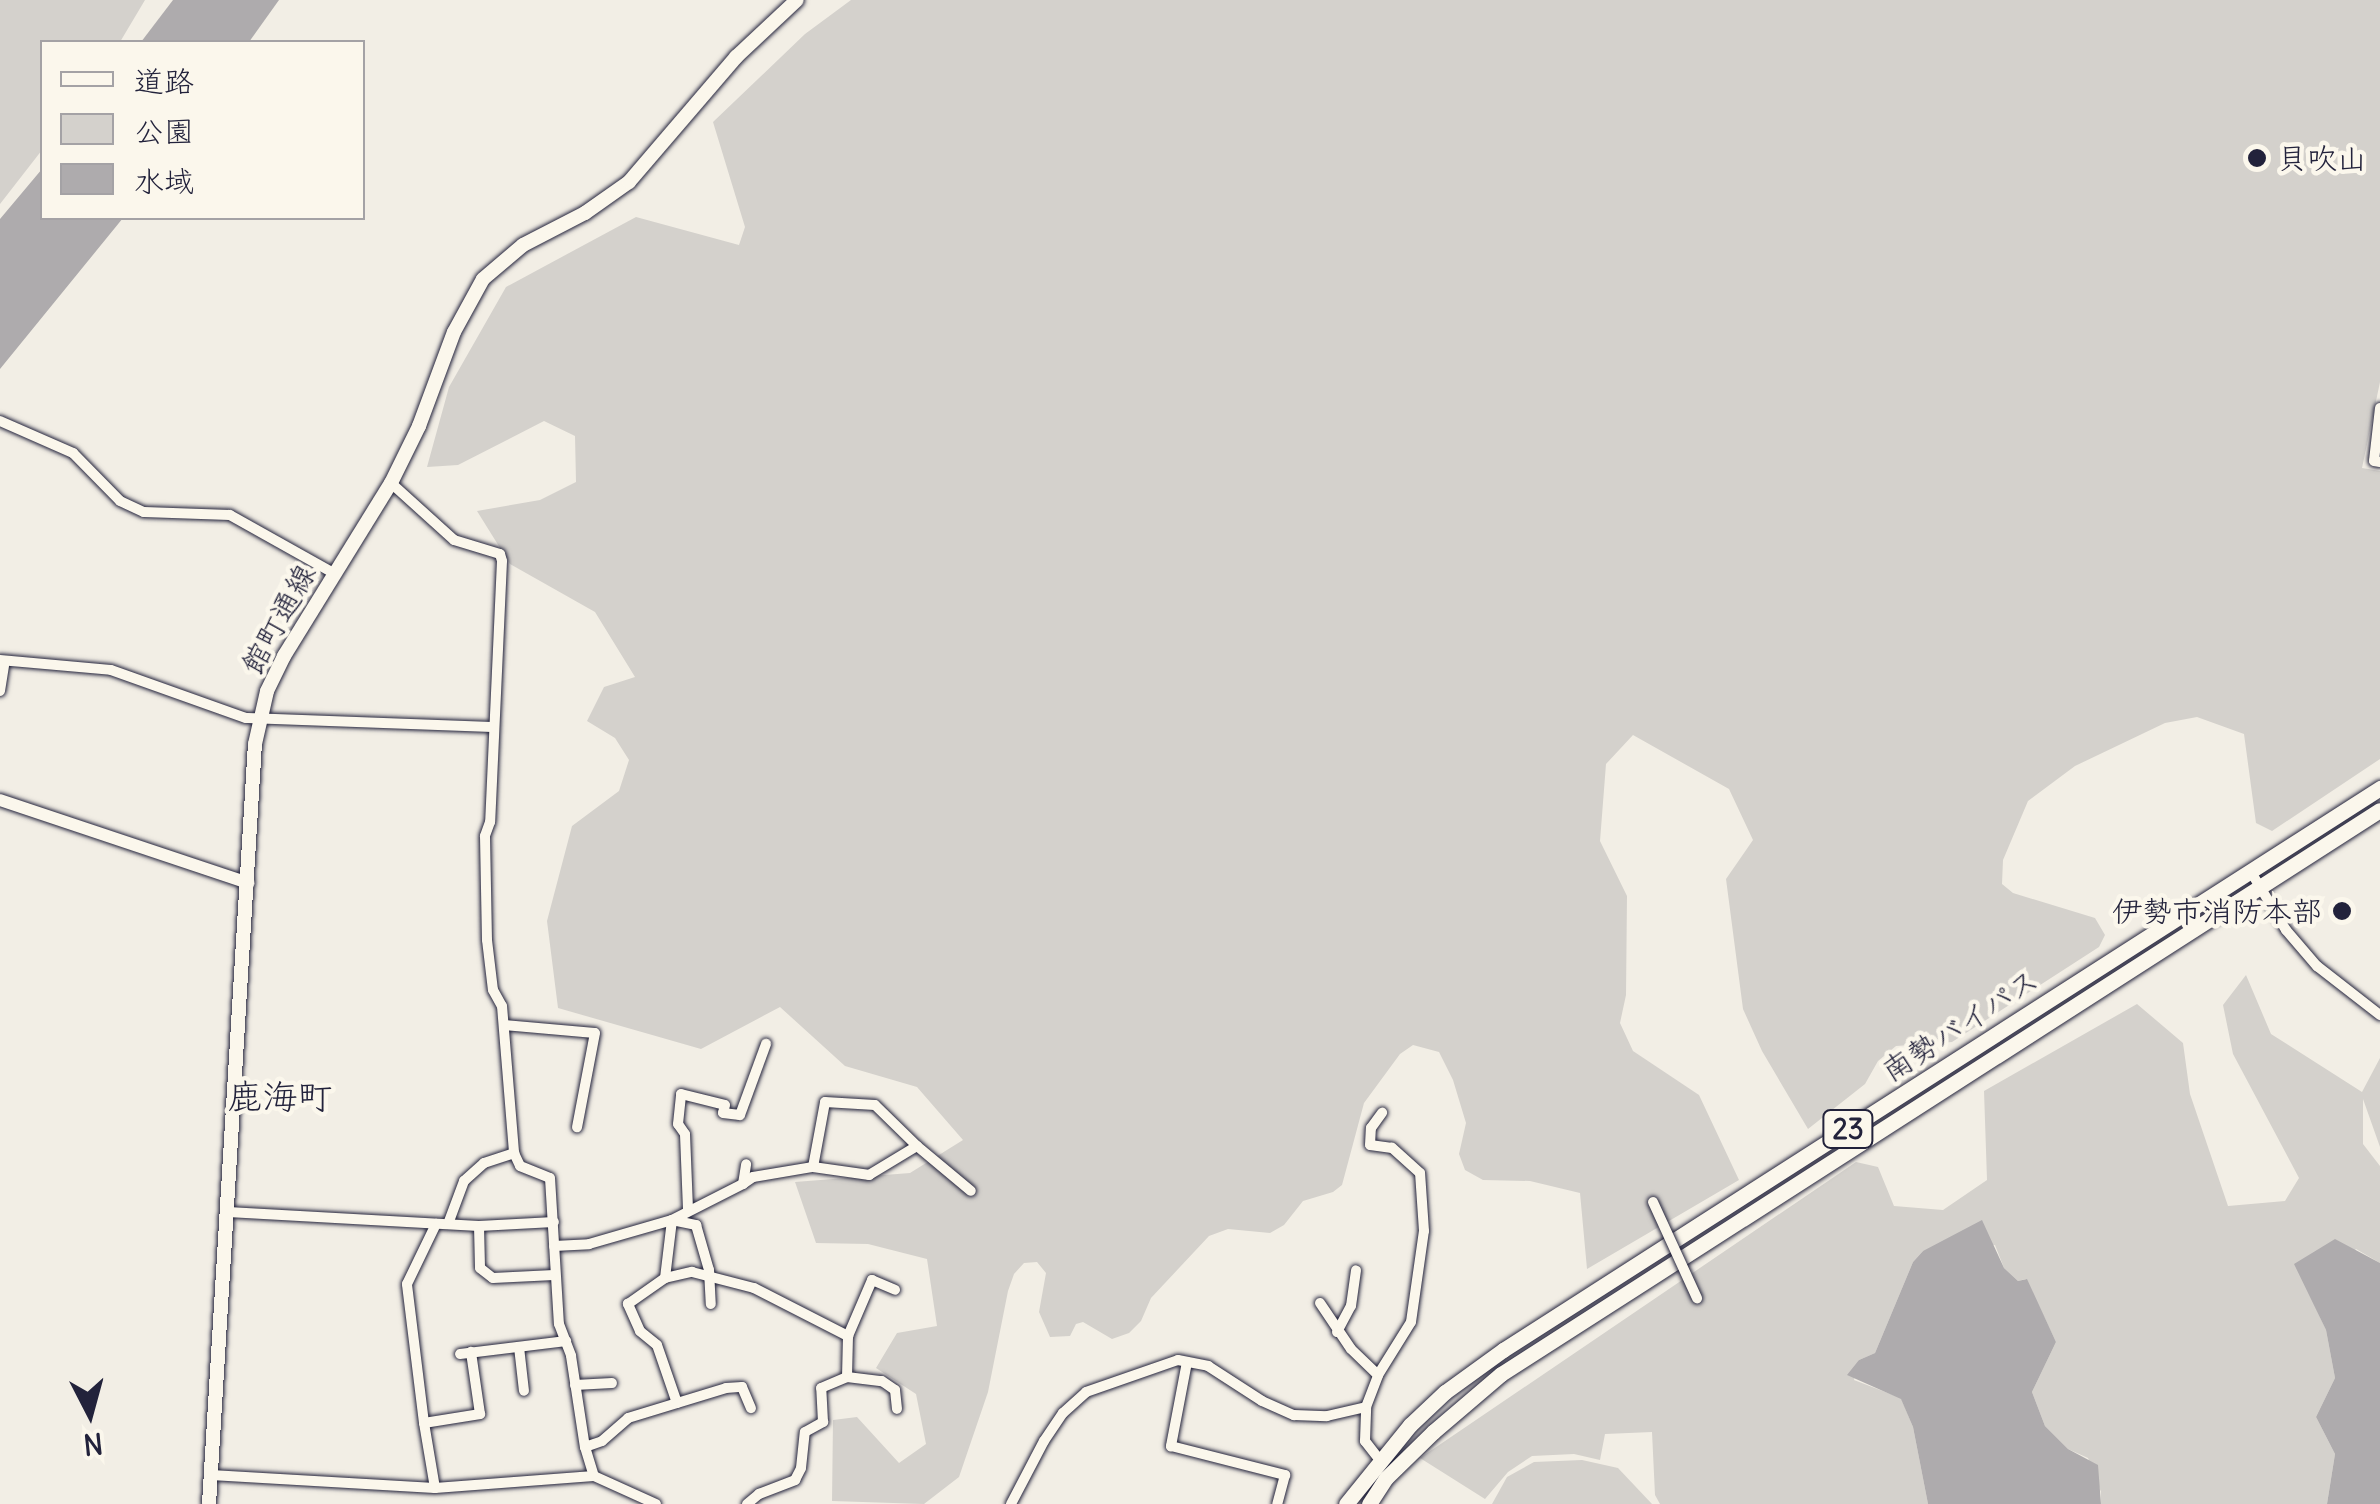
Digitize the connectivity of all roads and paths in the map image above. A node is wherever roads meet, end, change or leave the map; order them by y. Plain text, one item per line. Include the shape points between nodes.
1 (797, 0) edge
2 (2380, 408) edge
3 (0, 421) edge
4 (2380, 462) edge
5 (391, 483) junction
6 (334, 574) junction
7 (3, 661) edge
8 (0, 691) edge
9 (258, 718) junction
10 (494, 727) junction
11 (2380, 788) edge
12 (0, 800) edge
13 (2380, 810) edge
14 (2251, 872) junction
15 (248, 883) junction
16 (2260, 887) junction
17 (2380, 1015) edge
18 (504, 1026) junction
19 (766, 1044) dead end
20 (1382, 1113) dead end
21 (576, 1127) dead end
22 (917, 1146) junction
23 (514, 1153) junction
24 (746, 1164) dead end
25 (813, 1167) junction
26 (743, 1184) junction
27 (971, 1191) dead end
28 (1653, 1202) dead end
29 (688, 1209) junction
30 (228, 1212) junction
31 (672, 1220) junction
32 (554, 1222) junction
33 (442, 1224) junction
34 (480, 1226) junction
35 (554, 1246) junction
36 (1356, 1270) dead end
37 (554, 1275) junction
38 (666, 1278) junction
39 (710, 1278) junction
40 (895, 1290) dead end
41 (1697, 1298) dead end
42 (1320, 1303) dead end
43 (711, 1304) dead end
44 (1337, 1332) junction
45 (848, 1336) junction
46 (566, 1341) junction
47 (519, 1347) junction
48 (1187, 1362) junction
49 (1378, 1375) junction
50 (847, 1377) junction
51 (612, 1383) dead end
52 (575, 1385) junction
53 (524, 1392) dead end
54 (677, 1403) junction
55 (1366, 1407) junction
56 (751, 1408) dead end
57 (897, 1409) dead end
58 (424, 1423) junction
59 (584, 1446) junction
60 (1379, 1459) junction
61 (211, 1475) junction
62 (594, 1476) junction
63 (435, 1488) junction
64 (209, 1504) edge
65 (656, 1504) edge
66 (747, 1504) edge
67 (1011, 1504) edge
68 (1277, 1504) edge
69 (1346, 1504) edge
70 (1369, 1504) edge

1 - 5 main road, 館町通線 via 736,57 629,182 523,245 483,279
2 - 4 street via 2374,461
3 - 6 street via 73,453 120,500 144,512 230,515
5 - 6 main road, 館町通線
5 - 10 street via 454,540 500,554
6 - 9 main road, 館町通線 via 284,656
7 - 8 street
7 - 9 street via 111,670
9 - 10 street
9 - 15 main road, 館町通線
10 - 18 street via 483,899
11 - 14 highway, 南勢バイパス / 23
12 - 15 street
13 - 16 highway, 南勢バイパス / 23
14 - 16 street
14 - 60 highway, 南勢バイパス / 23 via 1502,1350 1445,1392
15 - 30 main road, 館町通線
16 - 17 street via 2317,966
16 - 70 highway, 南勢バイパス / 23 via 1501,1374 1421,1443
18 - 21 street via 594,1033
18 - 23 street
19 - 29 street via 740,1115 681,1094
20 - 49 street via 1371,1128 1370,1145 1392,1148 1420,1173 1424,1231 1412,1322
22 - 25 street via 868,1175
22 - 25 street via 876,1105 825,1102
22 - 27 street
23 - 32 street via 520,1166 550,1178
23 - 33 street via 484,1162 464,1181
24 - 26 street
25 - 26 street
26 - 29 street
28 - 41 street, bridge
29 - 31 street
30 - 33 street
30 - 61 main road, 館町通線
31 - 35 street via 589,1244
31 - 38 street
31 - 39 street via 696,1225
32 - 34 street
32 - 35 street
33 - 34 street
33 - 58 street via 407,1284
34 - 37 street via 480,1268 493,1278
35 - 37 street
36 - 44 street via 1351,1306
37 - 46 street
38 - 39 street via 692,1272
38 - 54 street via 628,1304 640,1331 657,1346
39 - 43 street
39 - 45 street via 754,1288
40 - 45 street via 872,1280
42 - 44 street
44 - 49 street
45 - 50 street
46 - 47 street
46 - 52 street
47 - 53 street
47 - 58 street via 466,1353 480,1414
48 - 55 street via 1208,1366 1294,1416
48 - 67 street via 1086,1392 1044,1441
48 - 68 street via 1171,1446 1286,1475
49 - 55 street
50 - 57 street via 882,1381 895,1390
50 - 66 street via 821,1388 823,1422 805,1432 795,1480
51 - 52 street
52 - 59 street
54 - 56 street via 742,1388
54 - 59 street via 628,1418
55 - 60 street via 1365,1441
58 - 63 street
59 - 62 street
60 - 69 highway, 南勢バイパス / 23
61 - 63 street
61 - 64 main road, 館町通線
62 - 63 street
62 - 65 street

